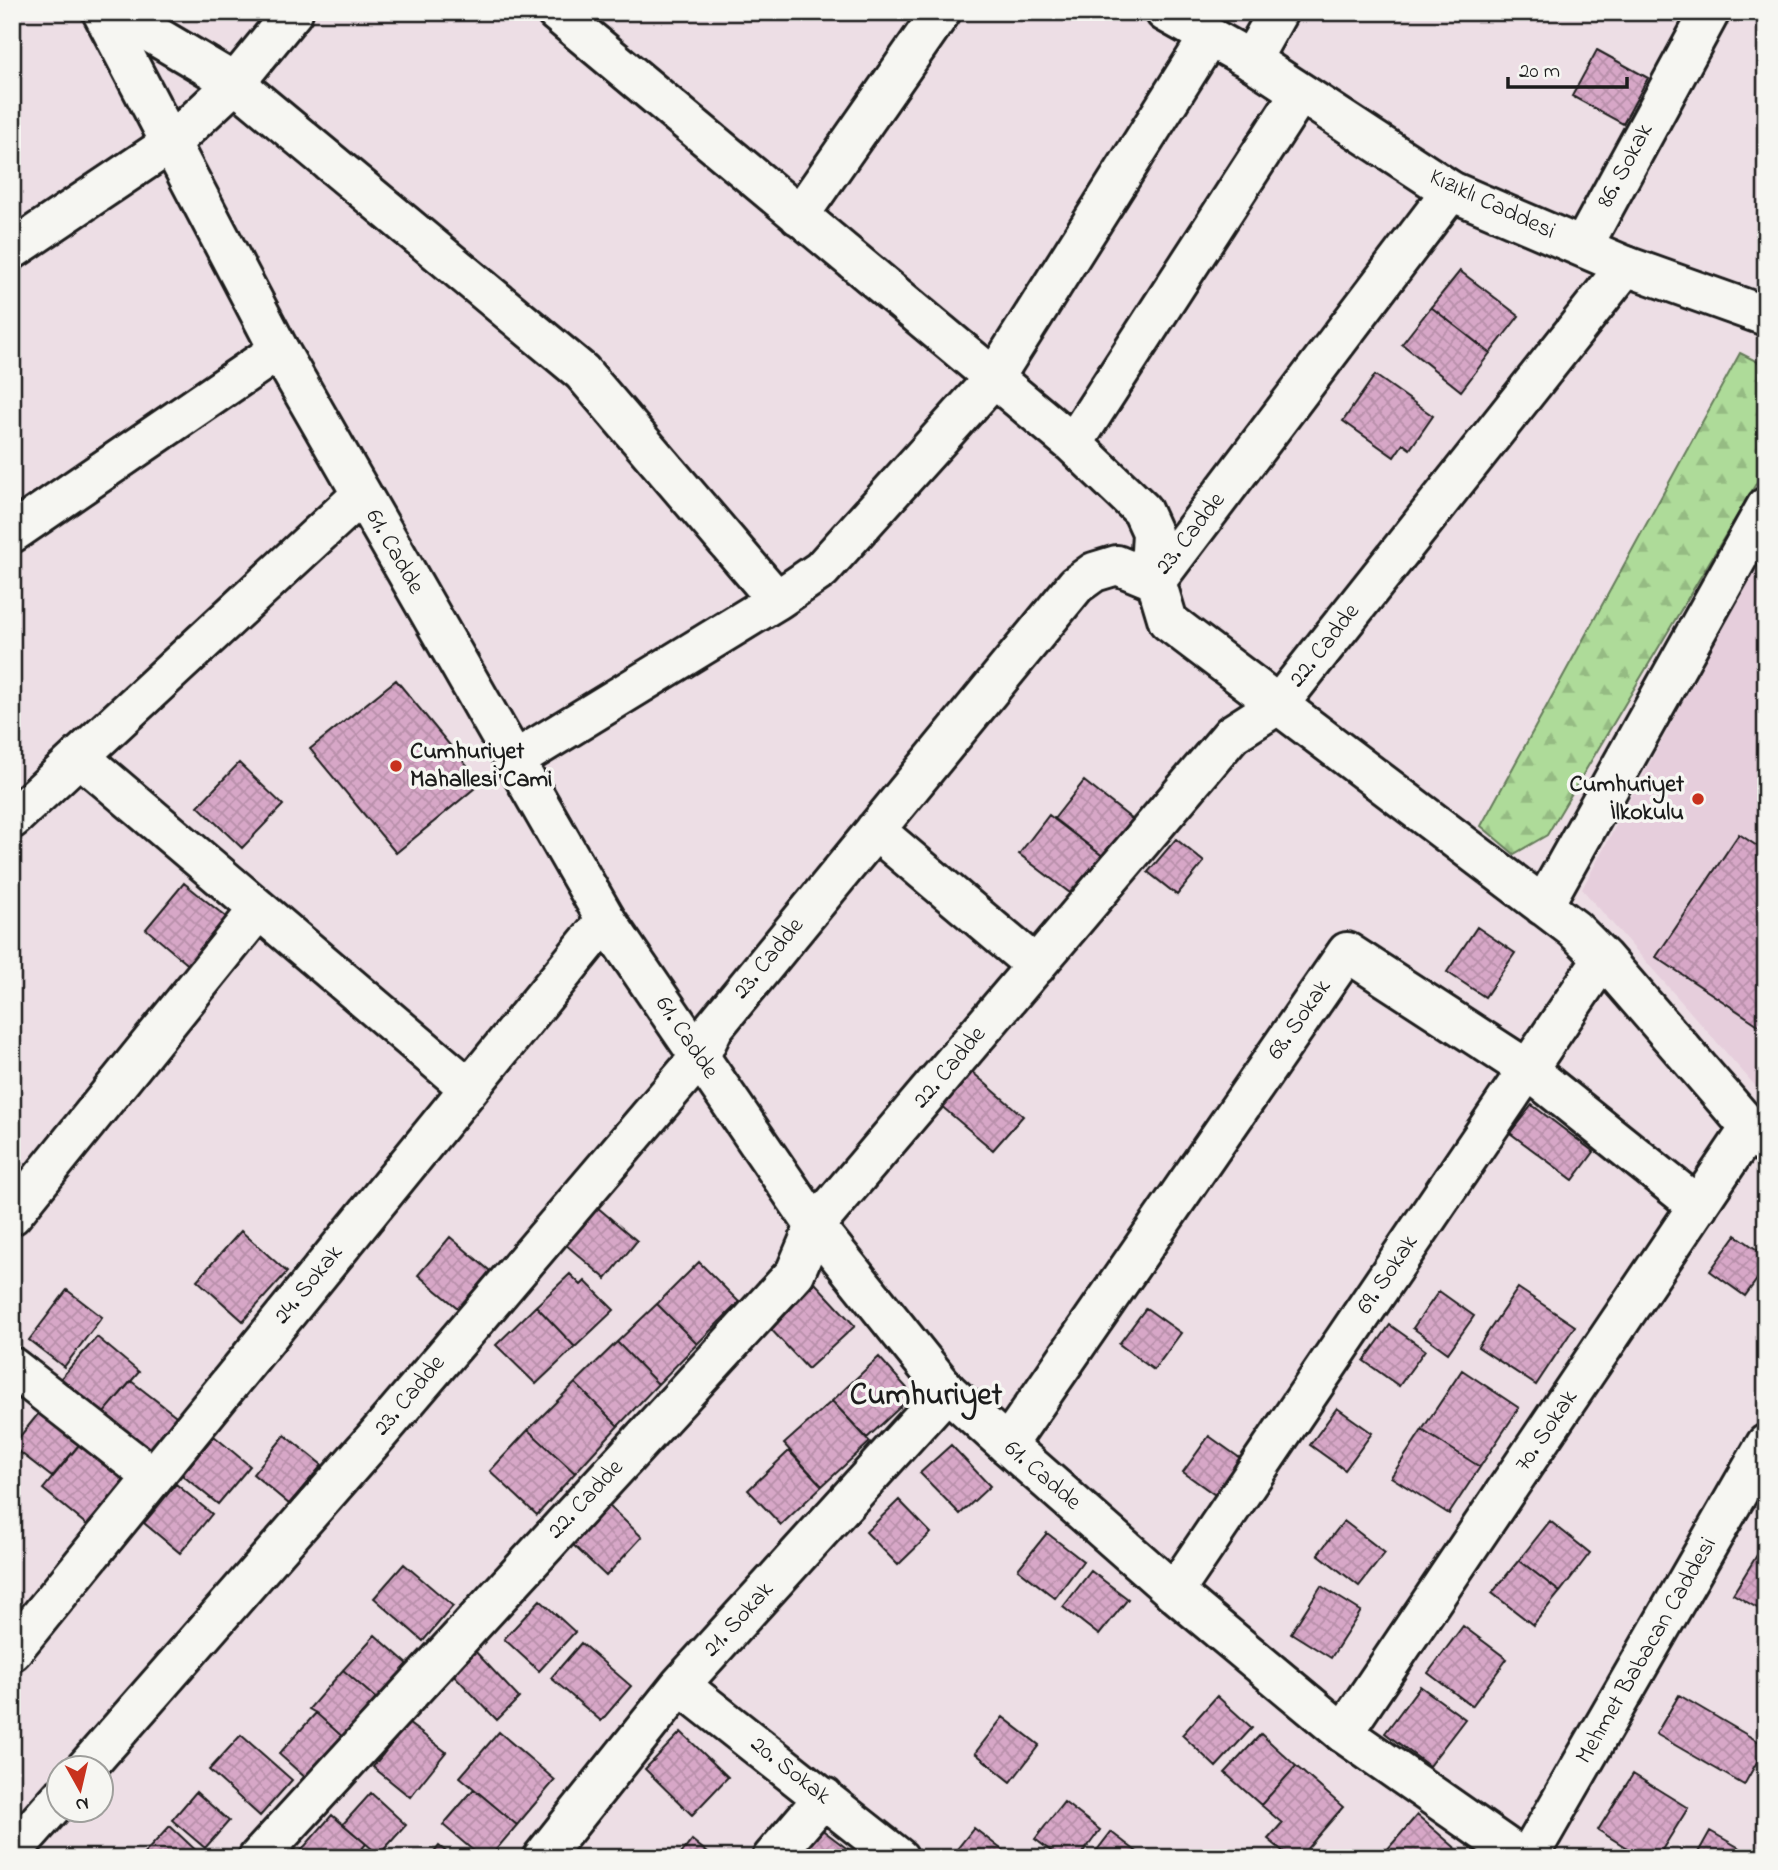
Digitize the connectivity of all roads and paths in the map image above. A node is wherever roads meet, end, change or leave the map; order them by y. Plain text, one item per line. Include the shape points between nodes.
1 (103, 12) edge
2 (115, 12) edge
3 (293, 12) edge
4 (556, 12) edge
5 (941, 12) edge
6 (1165, 12) edge
7 (1278, 12) edge
8 (1710, 12) edge
9 (1209, 37) junction
10 (1251, 60) junction
11 (235, 83) junction
12 (1300, 93) junction
13 (171, 143) junction
14 (1451, 191) junction
15 (799, 216) junction
16 (1583, 246) junction
17 (12, 250) edge
18 (1626, 266) junction
19 (1766, 316) edge
20 (279, 350) junction
21 (994, 378) junction
22 (1073, 444) junction
23 (361, 495) junction
24 (1766, 507) edge
25 (12, 533) edge
26 (1156, 581) junction
27 (778, 600) junction
28 (1279, 704) junction
29 (80, 757) junction
30 (514, 761) junction
31 (12, 819) edge
32 (875, 830) junction
33 (1543, 906) junction
34 (259, 909) junction
35 (606, 920) junction
36 (1603, 958) junction
37 (1036, 966) junction
38 (699, 1058) junction
39 (1527, 1069) junction
40 (469, 1088) junction
41 (1758, 1136) edge
42 (1698, 1206) junction
43 (12, 1214) edge
44 (815, 1226) junction
45 (12, 1367) edge
46 (947, 1391) junction
47 (1766, 1444) edge
48 (1007, 1445) junction
49 (153, 1477) junction
50 (1174, 1592) junction
51 (12, 1651) edge
52 (680, 1685) junction
53 (1343, 1733) junction
54 (97, 1755) edge
55 (824, 1797) junction
56 (46, 1814) edge
57 (12, 1852) edge
58 (258, 1858) edge
59 (542, 1858) edge
60 (772, 1858) edge
61 (899, 1858) edge
62 (1522, 1858) edge
63 (1528, 1858) edge

1 - 13 street, 61. Cadde
2 - 11 street
3 - 11 street
4 - 15 street
5 - 15 street
6 - 9 street, Kızıklı Caddesi
7 - 10 street
8 - 16 street, 86. Sokak
9 - 10 street, Kızıklı Caddesi
9 - 21 street
10 - 12 street, Kızıklı Caddesi
11 - 13 street
11 - 27 street via 582,372
12 - 14 street, Kızıklı Caddesi
12 - 22 street
13 - 17 street
13 - 20 street, 61. Cadde
14 - 16 street, Kızıklı Caddesi
14 - 26 street, 23. Cadde
15 - 21 street
16 - 18 street, Kızıklı Caddesi
18 - 19 street, Kızıklı Caddesi
18 - 28 street, 22. Cadde
20 - 23 street, 61. Cadde
20 - 25 street
21 - 22 street
21 - 27 street via 821,570
22 - 26 street via 1142,510 1152,533
23 - 29 street
23 - 30 street, 61. Cadde
24 - 33 street
26 - 28 street via 1168,621
26 - 32 street, 23. Cadde via 1117,565 1094,572 1076,585
27 - 30 street
28 - 33 street
28 - 37 street, 22. Cadde via 1232,734
29 - 31 street
29 - 34 street
30 - 35 street, 61. Cadde
32 - 37 street
32 - 38 street, 23. Cadde via 714,1027
33 - 36 street
34 - 40 street
34 - 43 street
35 - 38 street, 61. Cadde
35 - 40 street, 24. Sokak
36 - 39 street, 69. Sokak
36 - 41 street
37 - 44 street, 22. Cadde
38 - 44 street, 61. Cadde
38 - 54 street, 23. Cadde
39 - 42 street, 68. Sokak
39 - 48 street, 68. Sokak via 1347,952
39 - 50 street, 69. Sokak
40 - 49 street, 24. Sokak
41 - 42 street, 70. Sokak
42 - 53 street, 70. Sokak
44 - 46 street, 61. Cadde
44 - 58 street, 22. Cadde via 795,1273
45 - 49 street
46 - 48 street, 61. Cadde
46 - 52 street, 21. Sokak
47 - 63 street, Mehmet Babacan Caddesi
48 - 50 street, 61. Cadde
49 - 51 street, 24. Sokak
50 - 53 street, 61. Cadde
52 - 55 street, 20. Sokak
52 - 59 street, 21. Sokak
53 - 62 street, 61. Cadde
55 - 60 street
55 - 61 street, 20. Sokak
56 - 57 street

